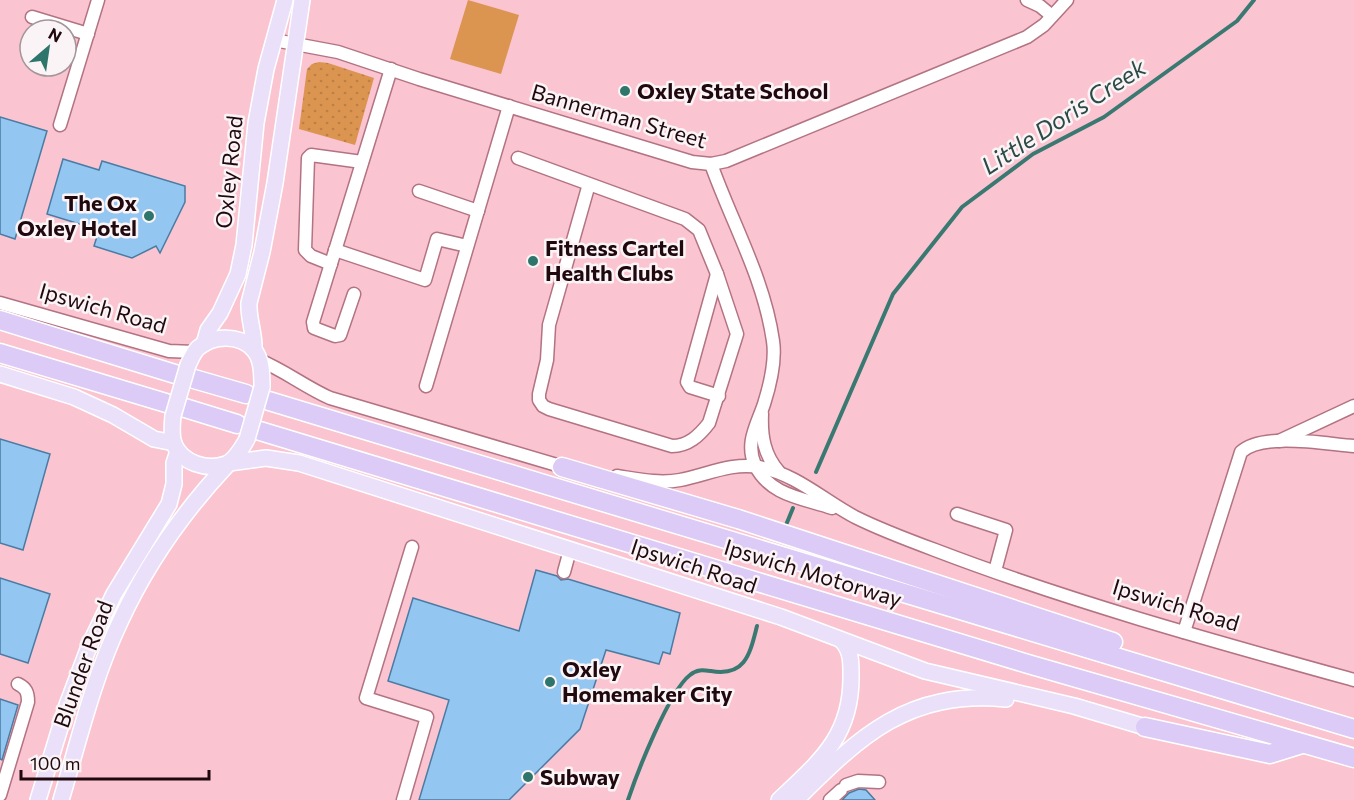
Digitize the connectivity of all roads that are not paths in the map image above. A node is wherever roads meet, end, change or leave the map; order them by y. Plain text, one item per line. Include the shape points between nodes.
1 (98, 0) edge
2 (285, 0) edge
3 (302, 0) edge
4 (1027, 0) edge
5 (1067, 0) edge
6 (1052, 16) junction
7 (32, 17) dead end
8 (88, 34) junction
9 (274, 40) junction
10 (295, 43) junction
11 (391, 69) junction
12 (509, 106) junction
13 (60, 125) dead end
14 (518, 158) dead end
15 (362, 162) junction
16 (711, 164) junction
17 (589, 184) junction
18 (419, 191) dead end
19 (478, 211) junction
20 (467, 246) junction
21 (335, 250) junction
22 (331, 264) junction
23 (717, 274) junction
24 (354, 294) dead end
25 (0, 303) edge
26 (0, 320) edge
27 (0, 353) edge
28 (257, 355) junction
29 (191, 363) junction
30 (0, 374) edge
31 (426, 386) dead end
32 (259, 394) junction
33 (719, 396) junction
34 (1354, 406) edge
35 (762, 408) junction
36 (175, 409) junction
37 (248, 432) junction
38 (1278, 441) junction
39 (1354, 446) edge
40 (176, 447) junction
41 (228, 463) junction
42 (756, 466) junction
43 (562, 467) junction
44 (779, 472) junction
45 (957, 514) dead end
46 (853, 516) junction
47 (412, 547) dead end
48 (570, 550) junction
49 (995, 571) junction
50 (564, 573) dead end
51 (1184, 632) junction
52 (839, 638) junction
53 (1354, 680) edge
54 (18, 684) dead end
55 (1296, 711) junction
56 (1144, 727) junction
57 (1354, 729) edge
58 (1302, 744) junction
59 (1354, 758) edge
60 (879, 782) dead end
61 (0, 795) edge
62 (38, 800) edge
63 (61, 800) edge
64 (403, 800) edge
65 (779, 800) edge
66 (796, 800) edge
67 (830, 800) edge

1 - 8 street
2 - 9 main road, Oxley Road
3 - 10 main road, Oxley Road
4 - 6 street
5 - 6 street, Bannerman Street
6 - 16 street, Bannerman Street via 1036,32 1002,49
7 - 8 street
8 - 13 street
9 - 10 street, Bannerman Street
9 - 29 main road, Oxley Road via 256,123 238,274
10 - 11 street, Bannerman Street
10 - 28 main road, Oxley Road via 275,183 249,303
11 - 12 street, Bannerman Street
11 - 15 street
12 - 16 street, Bannerman Street via 692,162
12 - 19 street
14 - 17 street
15 - 21 street
15 - 22 street via 311,155 308,158 305,250
16 - 35 street via 766,304 773,356
17 - 23 street via 685,219 699,230
17 - 33 street via 549,325 539,400 549,410 680,446 702,433 710,423
18 - 19 street
19 - 20 street
20 - 21 street via 437,239 425,280
20 - 31 street
21 - 22 street
22 - 24 street via 314,328 338,336
23 - 33 street via 737,334
23 - 33 street via 687,382 690,387
25 - 29 street, Ipswich Road via 169,351
26 - 29 highway, Ipswich Motorway
27 - 36 highway, Ipswich Motorway
28 - 29 main road via 248,345 231,338 213,339
28 - 32 main road, Oxley Road
28 - 43 street, Ipswich Road via 330,398
29 - 32 highway, Ipswich Motorway
29 - 36 main road, Oxley Road, bridge
30 - 40 main road via 74,397
32 - 37 main road, bridge
32 - 55 highway, Ipswich Motorway
34 - 38 street
35 - 42 street via 752,435
35 - 44 street via 764,446
36 - 37 highway, Ipswich Motorway
36 - 40 main road, Blunder Road
37 - 41 main road, Blunder Road via 240,452
37 - 58 highway, Ipswich Motorway
38 - 39 street
38 - 51 street via 1254,444 1238,457
40 - 41 main road, Ipswich Road via 202,466
40 - 62 main road, Blunder Road via 169,504 114,594 90,644
41 - 48 main road, Ipswich Road via 274,458 299,463
41 - 63 main road, Blunder Road via 164,543 124,613 96,682
42 - 43 street, Ipswich Road via 730,467 664,482
42 - 44 street, Ipswich Road
42 - 46 street, Ipswich Road via 763,478 782,493
43 - 55 highway via 738,519 1268,691
44 - 46 street, Ipswich Road
45 - 49 street via 1006,530
46 - 49 street, Ipswich Road
47 - 64 street via 366,698 427,717
48 - 50 street
48 - 52 main road, Ipswich Road
49 - 51 street, Ipswich Road
51 - 53 street, Ipswich Road
52 - 56 main road, Ipswich Road via 925,671 1074,706
52 - 65 main road via 851,659 850,704 844,723 822,757
54 - 61 street via 25,688 28,702
55 - 57 highway, Ipswich Motorway
56 - 58 highway via 1270,754
56 - 66 main road via 1010,699 939,702 873,729
58 - 59 highway, Ipswich Motorway
60 - 67 street via 858,781

